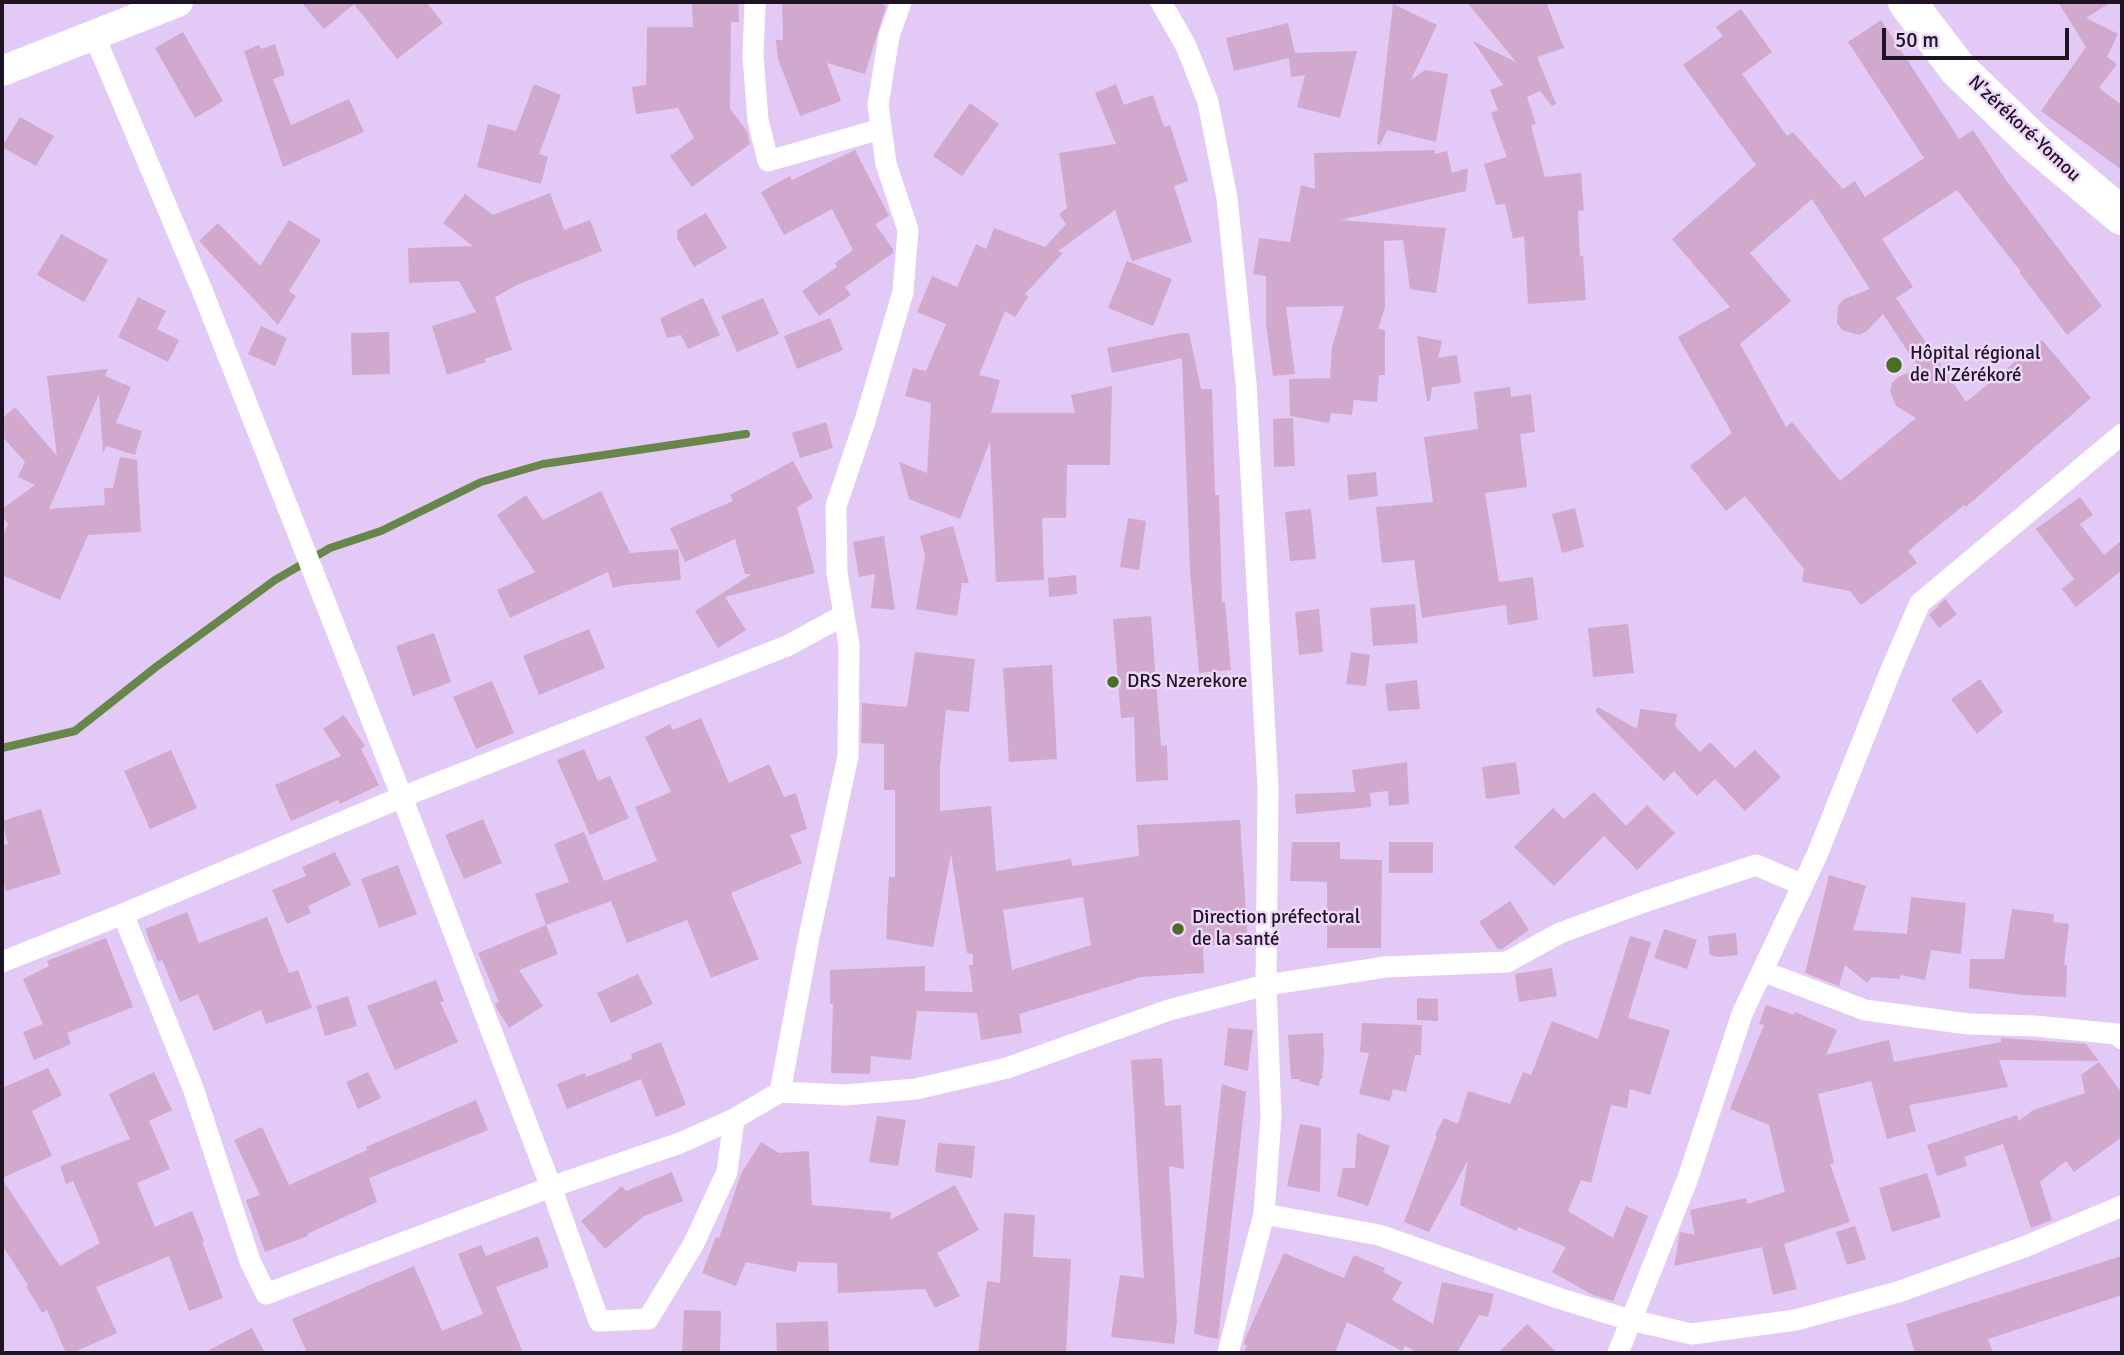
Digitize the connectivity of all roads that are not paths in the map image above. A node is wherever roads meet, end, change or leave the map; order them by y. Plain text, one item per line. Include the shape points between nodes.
1 (178, 2) edge
2 (755, 2) edge
3 (901, 2) edge
4 (1161, 2) edge
5 (1907, 2) edge
6 (94, 35) junction
7 (2, 71) edge
8 (881, 129) junction
9 (2122, 216) edge
10 (2122, 434) edge
11 (844, 615) junction
12 (402, 797) junction
13 (1803, 885) junction
14 (123, 914) junction
15 (2, 962) edge
16 (1762, 971) junction
17 (1266, 985) junction
18 (2122, 1039) edge
19 (780, 1092) junction
20 (734, 1119) junction
21 (551, 1187) junction
22 (2122, 1206) edge
23 (1264, 1214) junction
24 (1630, 1320) junction
25 (1227, 1353) edge
26 (1618, 1353) edge

1 - 6 street
2 - 8 street via 758,120 768,161
3 - 8 street via 888,36 878,106
4 - 17 street via 1186,46 1208,102 1227,198 1246,383 1268,787
5 - 9 highway, N'zérékoré-Yomou via 1958,69 2035,143
6 - 7 street
6 - 12 street via 207,303
8 - 11 street via 886,164 908,230 903,292 836,506 837,573
10 - 13 street via 1920,603
11 - 12 street via 787,646
11 - 19 street via 849,645 848,756
12 - 14 street
12 - 21 street
13 - 16 street
13 - 17 street via 1756,865 1560,933 1507,962 1386,967
14 - 15 street
14 - 21 street via 193,1088 250,1261 266,1294
16 - 18 street via 1865,1010 1968,1024 2117,1034
16 - 24 street via 1741,1014 1688,1178
17 - 19 street via 1169,1010 1007,1068 916,1089 845,1095
17 - 23 street via 1271,1116
19 - 20 street
20 - 21 street via 680,1143
20 - 21 street via 727,1172 693,1245 648,1319 599,1321
22 - 24 street via 1911,1287 1796,1320 1692,1334
23 - 24 street via 1379,1236
23 - 25 street
24 - 26 street

